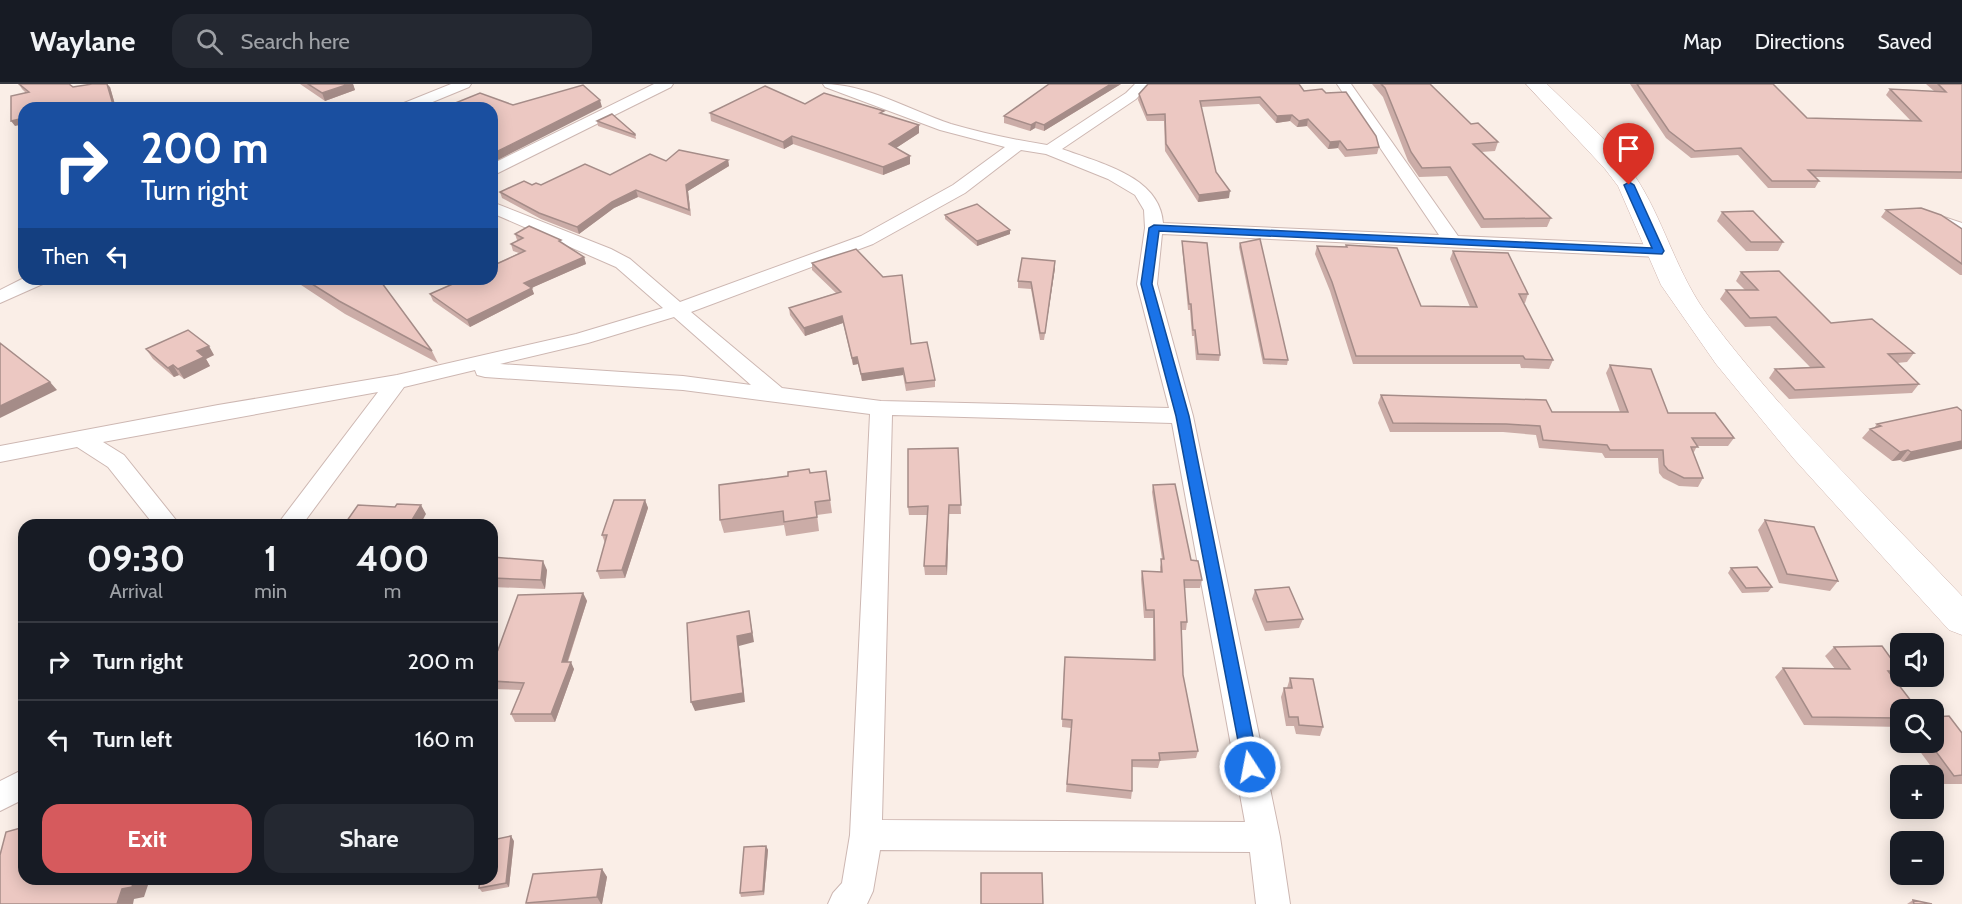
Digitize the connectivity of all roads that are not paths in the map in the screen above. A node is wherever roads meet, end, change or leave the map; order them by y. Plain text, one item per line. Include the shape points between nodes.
1 (464, 84) edge
2 (666, 84) edge
3 (830, 84) edge
4 (1143, 84) edge
5 (1344, 84) edge
6 (1536, 84) edge
7 (419, 102) edge
8 (1018, 146) junction
9 (1050, 150) junction
10 (498, 168) edge
11 (498, 209) edge
12 (1930, 215) edge
13 (1962, 226) edge
14 (1154, 228) junction
15 (1453, 243) junction
16 (1659, 251) junction
17 (25, 285) edge
18 (0, 297) edge
19 (677, 310) junction
20 (457, 368) junction
21 (397, 382) junction
22 (777, 396) junction
23 (881, 408) junction
24 (1182, 416) junction
25 (80, 438) junction
26 (0, 454) edge
27 (163, 519) edge
28 (294, 519) edge
29 (1962, 620) edge
30 (18, 786) edge
31 (0, 797) edge
32 (866, 835) junction
33 (1264, 837) junction
34 (845, 904) edge
35 (1273, 904) edge

1 - 7 street
2 - 10 street
3 - 8 street via 946,127
4 - 9 street
5 - 15 street
6 - 16 street via 1621,174
8 - 9 street
8 - 19 street via 959,189 867,240
9 - 14 street via 1114,175 1142,192 1153,210
11 - 19 street via 604,252 623,263
12 - 13 lane
14 - 15 street
14 - 24 street via 1147,284
15 - 16 street
16 - 29 street via 1674,285 1726,358 1805,451
17 - 18 street
19 - 20 street via 581,339
19 - 22 street
20 - 21 street
20 - 22 street via 683,383
21 - 25 street
21 - 28 street
22 - 23 street
23 - 24 street
23 - 32 street
24 - 33 street
25 - 26 street
25 - 27 street via 116,460
30 - 31 street
32 - 33 street
32 - 34 street via 857,891
33 - 35 street

